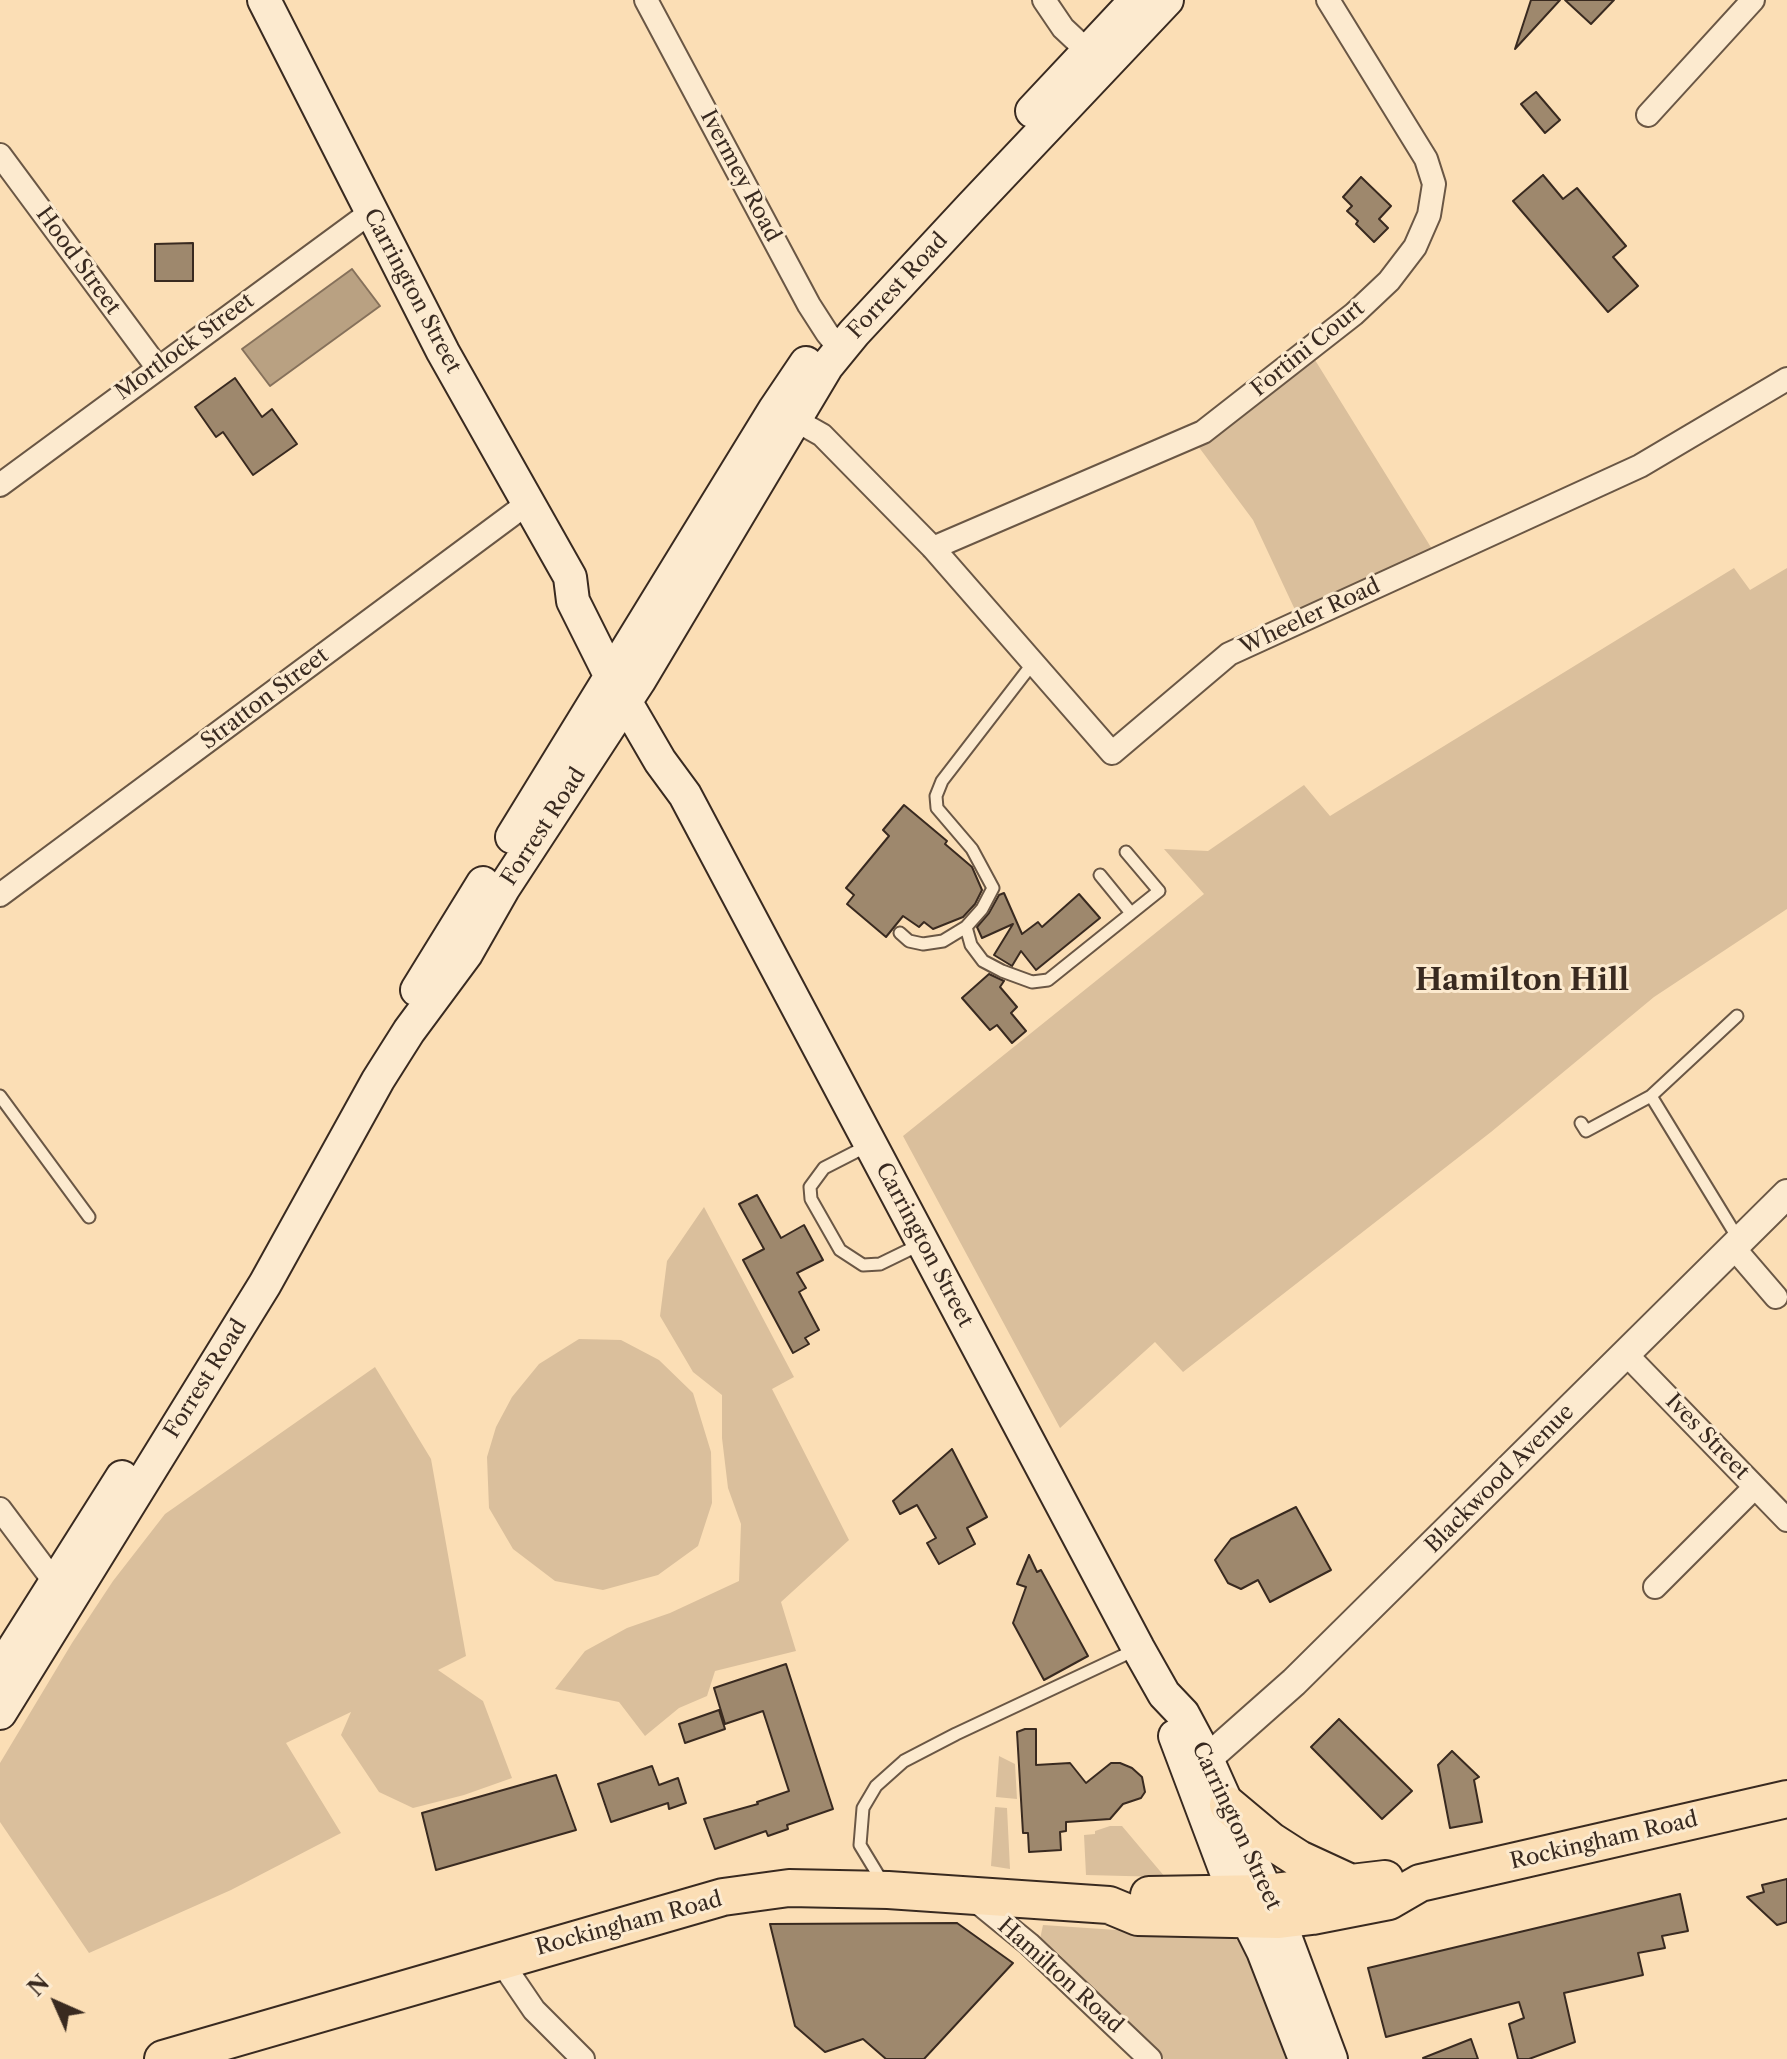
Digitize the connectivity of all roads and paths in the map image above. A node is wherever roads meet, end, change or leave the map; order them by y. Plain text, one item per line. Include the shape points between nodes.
1 (264, 0) edge
2 (646, 0) edge
3 (1044, 0) edge
4 (1136, 0) edge
5 (1167, 0) edge
6 (1328, 0) edge
7 (1753, 0) edge
8 (1096, 59) junction
9 (1648, 115) dead end
10 (0, 155) edge
11 (371, 212) junction
12 (833, 341) junction
13 (157, 367) junction
14 (1787, 379) edge
15 (786, 414) junction
16 (0, 485) edge
17 (528, 503) junction
18 (933, 548) junction
19 (1033, 663) junction
20 (625, 678) junction
21 (1126, 852) dead end
22 (1100, 875) dead end
23 (0, 895) edge
24 (1131, 913) junction
25 (966, 927) junction
26 (900, 933) dead end
27 (1737, 1016) dead end
28 (0, 1096) edge
29 (1651, 1096) junction
30 (1581, 1123) dead end
31 (871, 1144) junction
32 (1787, 1194) edge
33 (89, 1217) dead end
34 (923, 1243) junction
35 (1736, 1244) junction
36 (1776, 1297) dead end
37 (1626, 1354) junction
38 (1755, 1487) junction
39 (0, 1509) edge
40 (1787, 1520) edge
41 (1655, 1587) dead end
42 (62, 1592) junction
43 (1138, 1648) junction
44 (0, 1670) edge
45 (1164, 1694) junction
46 (0, 1713) edge
47 (1207, 1759) junction
48 (1787, 1799) edge
49 (1228, 1805) junction
50 (1351, 1883) junction
51 (1420, 1883) junction
52 (888, 1890) junction
53 (968, 1895) junction
54 (1257, 1907) junction
55 (500, 1960) junction
56 (163, 2059) edge
57 (583, 2059) edge
58 (1150, 2059) edge
59 (1305, 2059) edge
60 (1331, 2059) edge

1 - 11 main road, Carrington Street
2 - 12 street, Ivermey Road
3 - 8 street
4 - 8 main road, Forrest Road
5 - 8 main road, Forrest Road
6 - 18 street, Fortini Court via 1426,159 1434,184 1429,215 1415,247 1354,314 1203,432
7 - 9 street
8 - 12 main road, Forrest Road
10 - 13 street, Hood Street
11 - 13 street, Mortlock Street
11 - 17 main road, Carrington Street
12 - 15 main road, Forrest Road
13 - 16 street, Mortlock Street
14 - 19 street, Wheeler Road via 1640,466 1229,654 1112,753
15 - 18 street, Wheeler Road via 822,435
15 - 20 main road, Forrest Road
17 - 20 main road, Carrington Street via 570,577 591,592
17 - 23 street, Stratton Street
18 - 19 street, Wheeler Road
19 - 25 lane via 936,796 944,820 972,849 993,888
20 - 31 main road, Carrington Street via 674,748 685,795
20 - 42 main road, Forrest Road via 334,1125 249,1285 159,1428 123,1475
21 - 24 lane via 1159,891
22 - 24 lane
24 - 25 lane via 1048,980 1032,982 983,961
25 - 26 lane via 943,941 923,944
27 - 29 lane
28 - 33 lane
29 - 30 lane via 1586,1131
29 - 35 lane
31 - 34 main road, Carrington Street
31 - 34 lane via 824,1168 810,1187 811,1199 840,1250 863,1265 880,1264
32 - 35 street, Blackwood Avenue
34 - 43 main road, Carrington Street
35 - 36 street
35 - 37 street, Blackwood Avenue
37 - 38 street, Ives Street
37 - 47 street, Blackwood Avenue via 1294,1682
38 - 40 street, Ives Street
38 - 41 street
39 - 42 street
42 - 44 main road, Forrest Road
42 - 46 main road, Forrest Road
43 - 45 main road, Carrington Street
43 - 52 lane via 904,1761 876,1786 863,1808 860,1845
45 - 47 main road, Carrington Street via 1183,1714
45 - 54 main road, Carrington Street via 1169,1721
47 - 49 main road, Carrington Street
48 - 51 main road, Rockingham Road
49 - 50 main road via 1299,1859
49 - 54 main road, Carrington Street
50 - 51 main road, Rockingham Road via 1382,1878
50 - 54 main road, Rockingham Road
51 - 54 main road, Rockingham Road via 1389,1901 1312,1916
52 - 53 main road, Rockingham Road
52 - 55 main road, Rockingham Road via 789,1888 723,1897
53 - 54 main road, Rockingham Road via 1109,1905 1138,1895
53 - 58 street, Hamilton Road via 1029,1944
54 - 59 main road via 1263,1951
54 - 60 main road
55 - 56 main road, Rockingham Road
55 - 57 street via 534,2010

